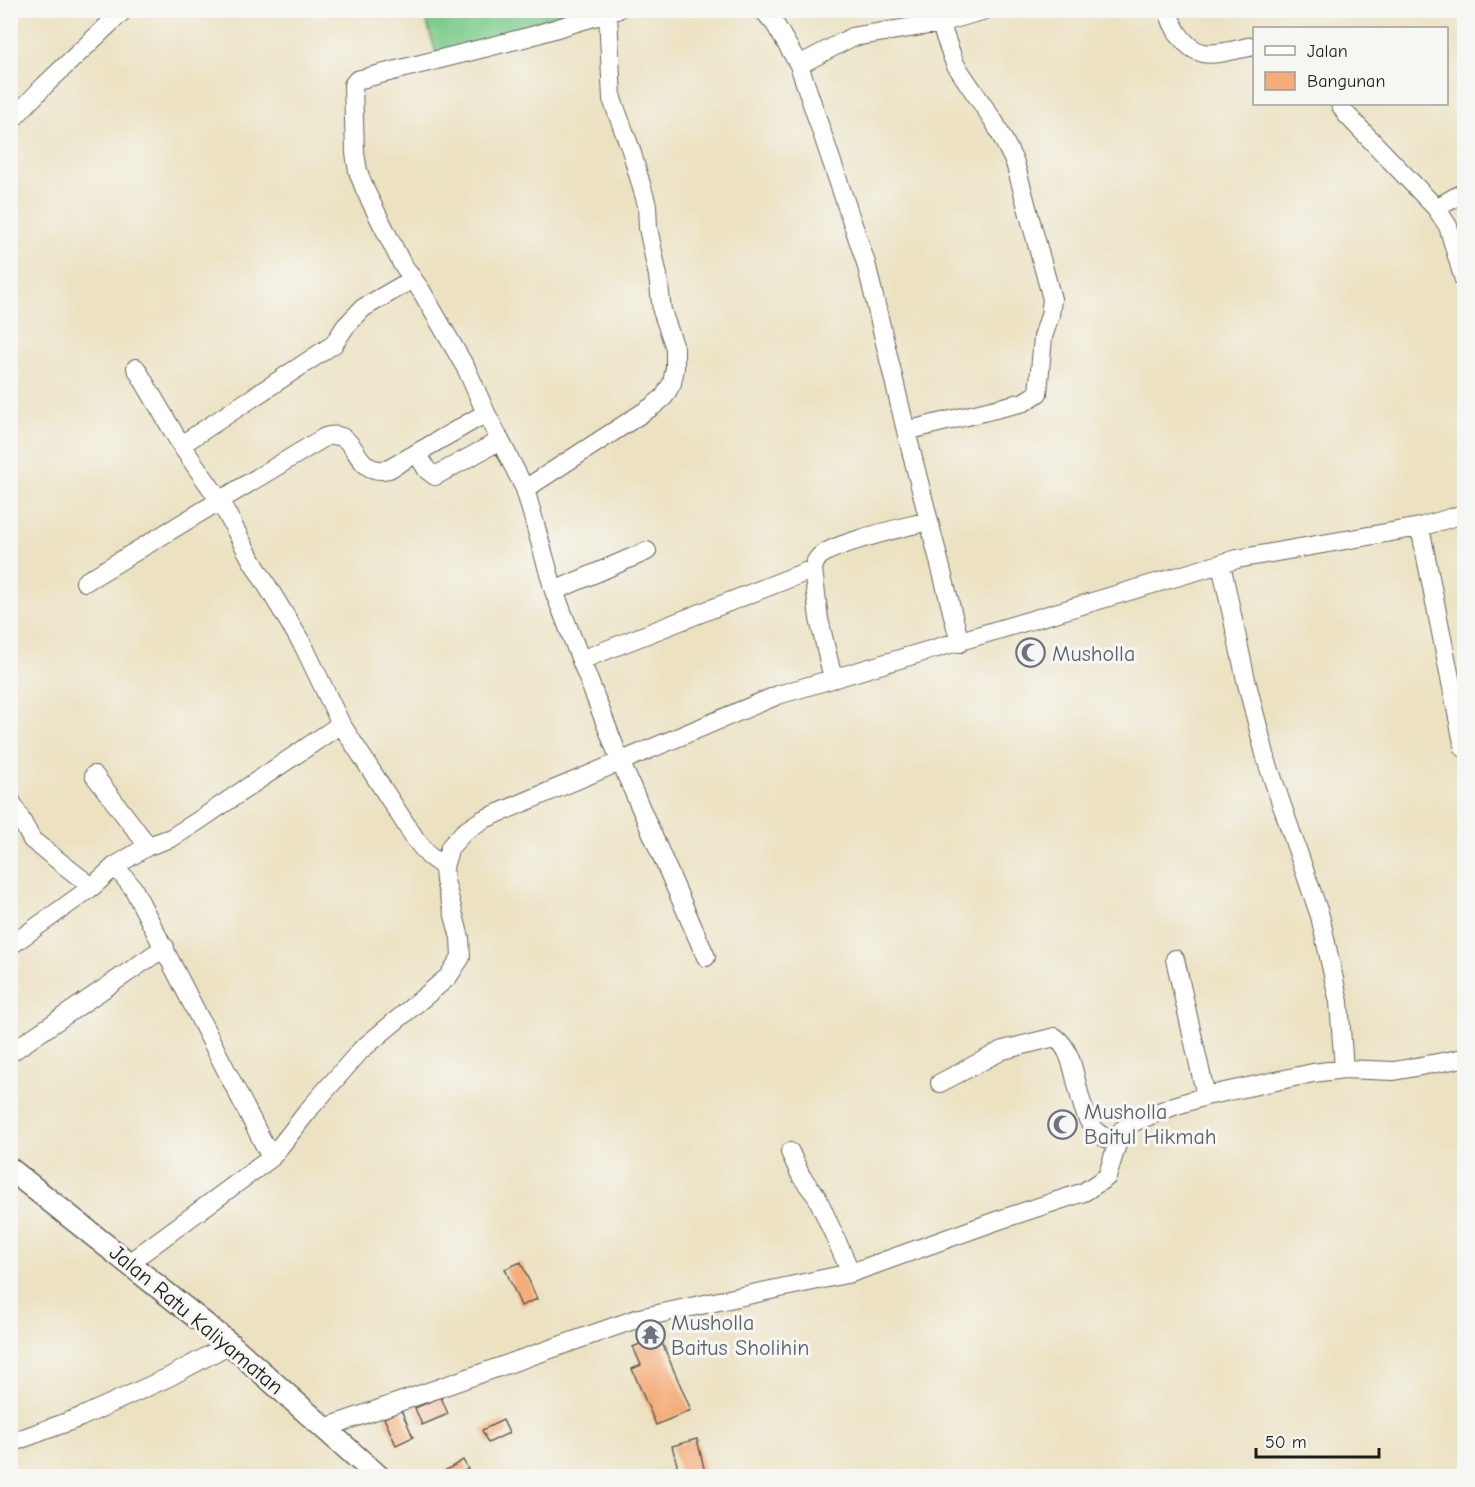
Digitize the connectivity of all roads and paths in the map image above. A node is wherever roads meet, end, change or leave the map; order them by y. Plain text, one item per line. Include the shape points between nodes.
1 (124, 10) edge
2 (763, 10) edge
3 (985, 10) edge
4 (1168, 10) edge
5 (612, 12) edge
6 (940, 24) junction
7 (1253, 46) edge
8 (799, 65) junction
9 (1341, 105) edge
10 (10, 122) edge
11 (1464, 192) edge
12 (1436, 208) junction
13 (413, 279) junction
14 (1464, 279) edge
15 (136, 368) dead end
16 (486, 413) junction
17 (906, 431) junction
18 (500, 441) junction
19 (181, 445) junction
20 (417, 453) junction
21 (525, 489) junction
22 (220, 501) junction
23 (1464, 514) edge
24 (928, 520) junction
25 (1420, 527) junction
26 (648, 551) dead end
27 (1221, 564) junction
28 (813, 570) junction
29 (85, 582) dead end
30 (554, 591) junction
31 (960, 643) junction
32 (581, 660) junction
33 (832, 679) junction
34 (341, 724) junction
35 (1464, 748) edge
36 (621, 763) junction
37 (94, 775) dead end
38 (10, 799) edge
39 (148, 846) junction
40 (115, 866) junction
41 (444, 867) junction
42 (93, 887) junction
43 (10, 946) edge
44 (165, 947) junction
45 (706, 957) dead end
46 (1174, 959) dead end
47 (10, 1053) edge
48 (1464, 1058) edge
49 (1344, 1069) junction
50 (940, 1083) dead end
51 (1206, 1096) junction
52 (1117, 1142) junction
53 (790, 1152) dead end
54 (271, 1158) junction
55 (10, 1169) edge
56 (130, 1262) junction
57 (851, 1273) junction
58 (230, 1344) junction
59 (325, 1428) junction
60 (10, 1443) edge
61 (378, 1476) edge

1 - 10 street
2 - 8 street
3 - 6 street
4 - 7 street via 1190,47 1203,53
5 - 13 street via 355,82 358,171 376,213
5 - 21 street via 612,99 647,205 662,311 675,348 675,368 664,397 653,406
6 - 8 street via 852,37
6 - 17 street via 955,64 995,123 1015,163 1052,298 1043,337 1038,393 1024,402
8 - 17 street via 866,263
9 - 12 street
11 - 12 street
12 - 14 street via 1448,226
13 - 16 street via 466,370
13 - 19 street via 363,308 334,344
15 - 19 street
16 - 18 street
16 - 20 street
17 - 24 street
18 - 20 street via 435,476 427,471
18 - 21 street
19 - 22 street
20 - 22 street via 388,469 372,470 349,442 334,434
21 - 30 street
22 - 29 street
22 - 34 street via 304,647
23 - 25 street
24 - 28 street via 825,552 817,558
24 - 31 street
25 - 27 street
25 - 35 street
26 - 30 street
27 - 31 street
27 - 49 street via 1267,762 1320,916 1339,1002
28 - 32 street
28 - 33 street
30 - 32 street
31 - 33 street
32 - 36 street
33 - 36 street via 778,695
34 - 39 street via 195,823
34 - 41 street via 416,840
36 - 41 street via 482,820 450,847
36 - 45 street
37 - 39 street
38 - 42 street via 32,840
39 - 40 street
40 - 42 street
40 - 44 street via 133,888
41 - 54 street via 461,957 448,977 361,1050
42 - 43 street
44 - 47 street
44 - 54 street
46 - 51 street
48 - 49 street via 1394,1071
49 - 51 street
50 - 52 street via 1003,1050 1055,1037 1067,1050 1080,1100 1096,1132 1105,1140
51 - 52 street via 1134,1122 1121,1131
52 - 57 street via 1107,1177 1084,1192
53 - 57 street via 822,1208
54 - 56 street
55 - 56 main road, Jalan Ratu Kaliyamatan
56 - 58 main road, Jalan Ratu Kaliyamatan
57 - 59 street via 639,1318
58 - 59 main road, Jalan Ratu Kaliyamatan
58 - 60 street via 90,1413
59 - 61 main road, Jalan Ratu Kaliyamatan

